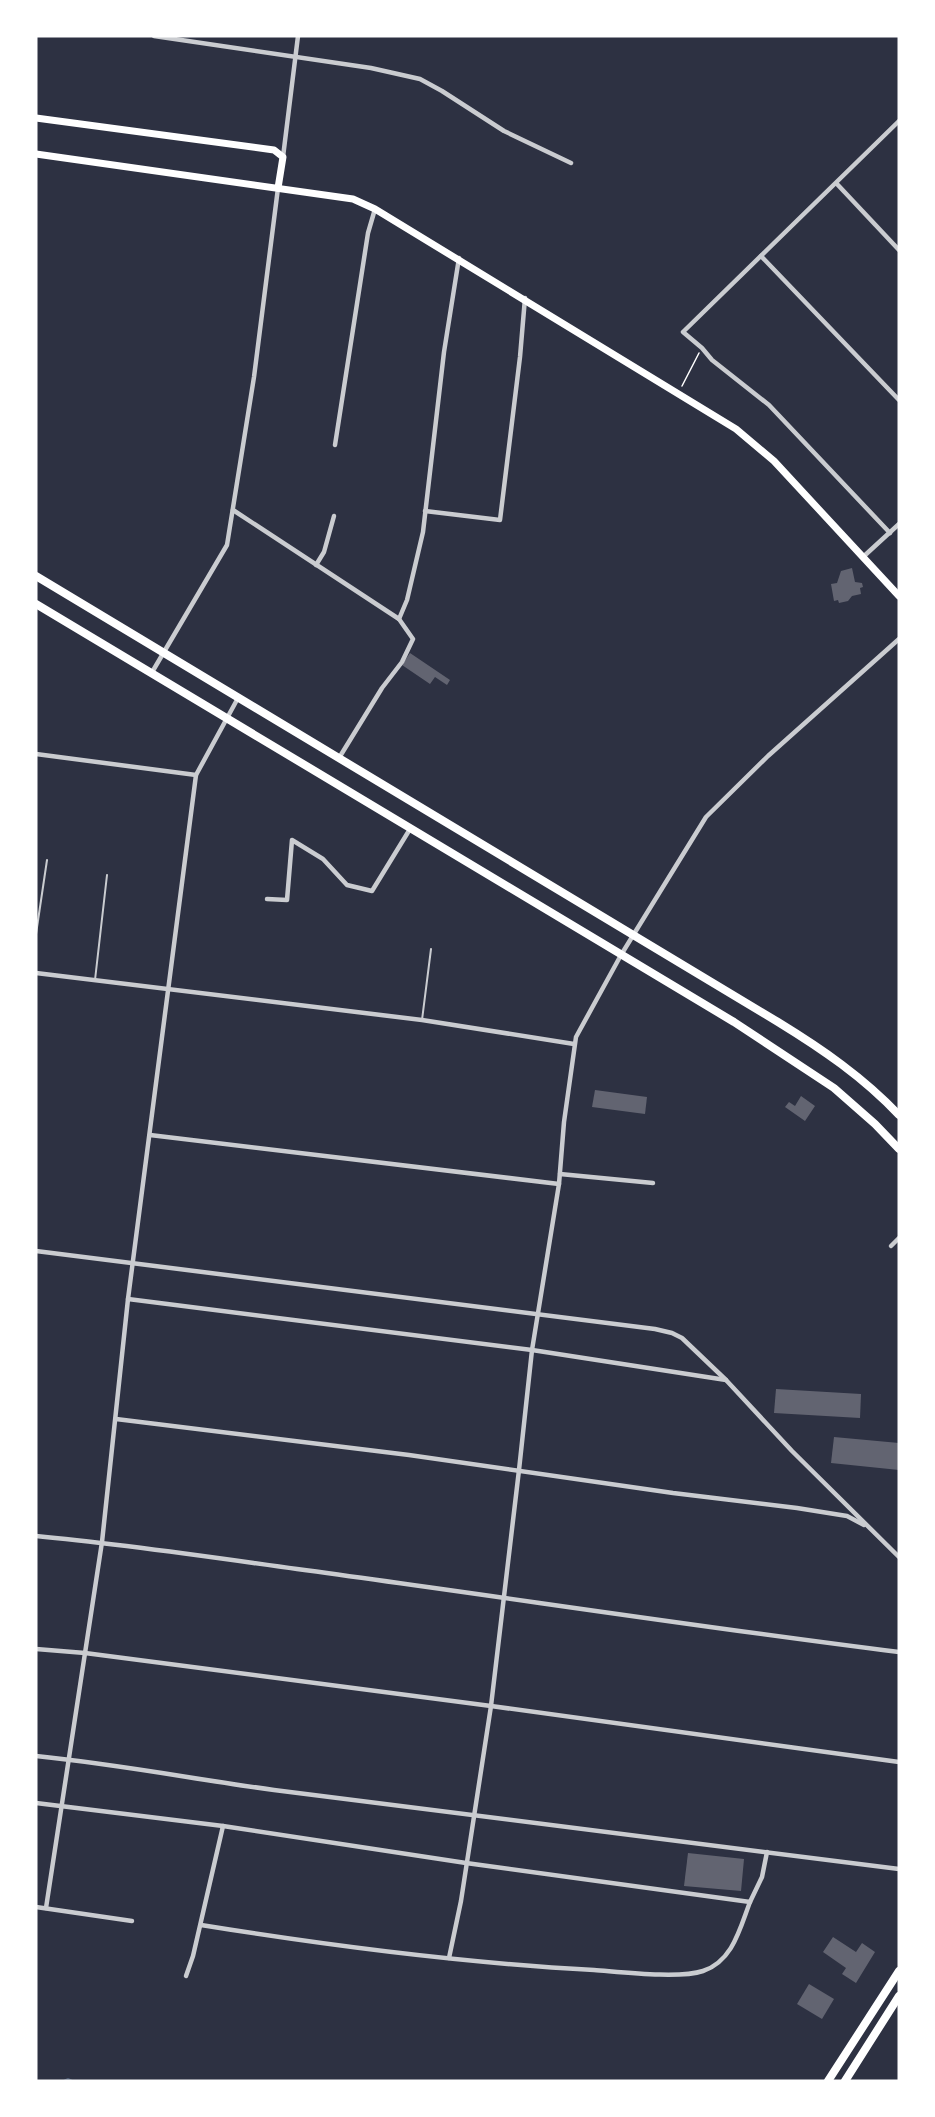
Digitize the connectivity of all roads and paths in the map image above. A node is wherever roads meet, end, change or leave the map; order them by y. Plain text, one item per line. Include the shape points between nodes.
1 (154, 36) edge
2 (298, 36) edge
3 (295, 57) junction
4 (36, 118) edge
5 (899, 122) edge
6 (36, 154) edge
7 (283, 157) junction
8 (571, 163) dead end
9 (837, 184) junction
10 (278, 188) junction
11 (375, 208) junction
12 (899, 250) edge
13 (761, 256) junction
14 (459, 258) junction
15 (525, 298) junction
16 (702, 348) junction
17 (678, 392) junction
18 (899, 400) edge
19 (335, 445) dead end
20 (233, 510) junction
21 (425, 511) junction
22 (334, 516) dead end
23 (899, 524) edge
24 (890, 533) junction
25 (863, 557) junction
26 (316, 565) junction
27 (36, 576) edge
28 (899, 596) edge
29 (36, 604) edge
30 (399, 620) junction
31 (899, 639) edge
32 (164, 653) junction
33 (151, 674) junction
34 (238, 698) junction
35 (227, 718) junction
36 (36, 754) edge
37 (339, 758) junction
38 (196, 775) junction
39 (410, 829) junction
40 (47, 860) dead end
41 (107, 875) dead end
42 (267, 899) dead end
43 (36, 934) edge
44 (634, 935) junction
45 (431, 949) dead end
46 (621, 955) junction
47 (36, 973) edge
48 (95, 980) junction
49 (168, 989) junction
50 (422, 1020) junction
51 (574, 1044) junction
52 (899, 1115) edge
53 (150, 1135) junction
54 (899, 1149) edge
55 (560, 1174) junction
56 (653, 1183) dead end
57 (559, 1184) junction
58 (899, 1238) edge
59 (891, 1246) dead end
60 (36, 1251) edge
61 (134, 1264) junction
62 (128, 1299) junction
63 (536, 1313) junction
64 (531, 1350) junction
65 (726, 1380) junction
66 (116, 1419) junction
67 (519, 1470) junction
68 (868, 1527) junction
69 (36, 1536) edge
70 (102, 1542) junction
71 (899, 1557) edge
72 (504, 1597) junction
73 (36, 1649) edge
74 (899, 1652) edge
75 (85, 1653) junction
76 (491, 1706) junction
77 (36, 1756) edge
78 (68, 1760) junction
79 (899, 1762) edge
80 (36, 1803) edge
81 (61, 1806) junction
82 (474, 1816) junction
83 (223, 1826) junction
84 (767, 1852) junction
85 (466, 1863) junction
86 (899, 1869) edge
87 (750, 1902) junction
88 (36, 1907) edge
89 (46, 1908) junction
90 (132, 1921) dead end
91 (201, 1925) junction
92 (449, 1958) junction
93 (899, 1971) edge
94 (186, 1977) dead end
95 (899, 1996) edge
96 (828, 2081) edge
97 (845, 2081) edge

1 - 3 street
2 - 3 street
3 - 7 street
3 - 8 street via 420,79 504,131
4 - 7 main road via 264,147
5 - 9 street
6 - 10 main road
7 - 10 main road
9 - 12 street
9 - 13 street
10 - 11 main road via 353,199
10 - 20 street
11 - 14 main road
11 - 19 street
13 - 16 street via 683,332
13 - 18 street
14 - 15 main road
14 - 21 street
15 - 17 main road
15 - 21 street via 500,520
16 - 17 path
16 - 24 street via 769,405
17 - 25 main road via 763,450
20 - 26 street
20 - 32 street via 227,545
21 - 30 street via 419,552
22 - 26 street via 324,552
23 - 24 street
24 - 25 street
25 - 28 main road
26 - 30 street
27 - 32 main road
29 - 33 main road
30 - 37 street via 413,639
31 - 44 street via 768,756 706,818
32 - 33 street
32 - 34 main road
33 - 35 main road
34 - 35 street
34 - 37 main road
35 - 38 street
35 - 39 main road
36 - 38 street
37 - 44 main road
38 - 49 street
39 - 42 street via 372,891 347,885 323,859 292,840 287,900
39 - 46 main road
40 - 43 lane
41 - 48 lane
44 - 46 street
44 - 52 main road via 829,1054
45 - 50 lane
46 - 51 street
46 - 54 main road via 815,1074
47 - 48 street
48 - 49 street
49 - 50 street
49 - 53 street
50 - 51 street
51 - 55 street
53 - 57 street
53 - 61 street
55 - 56 street
55 - 57 street
57 - 63 street
58 - 59 street
60 - 61 street
61 - 62 street
61 - 63 street
62 - 64 street
62 - 66 street
63 - 64 street
63 - 65 street via 672,1333
64 - 65 street
64 - 67 street
65 - 68 street
66 - 67 street
66 - 70 street
67 - 68 street via 847,1516
67 - 72 street
68 - 71 street
69 - 70 street
70 - 72 street
70 - 75 street
72 - 74 street
72 - 76 street
73 - 75 street
75 - 76 street
75 - 78 street
76 - 79 street
76 - 82 street
77 - 78 street
78 - 81 street
78 - 82 street
80 - 81 street
81 - 83 street
81 - 89 street
82 - 84 street
82 - 85 street
83 - 85 street
83 - 91 street
84 - 86 street
84 - 87 street via 762,1877
85 - 87 street
85 - 92 street
87 - 92 street via 739,1935 724,1957 704,1971 691,1974 508,1965
88 - 89 street
89 - 90 street
91 - 92 street via 297,1941
91 - 94 street
93 - 96 main road
95 - 97 main road

